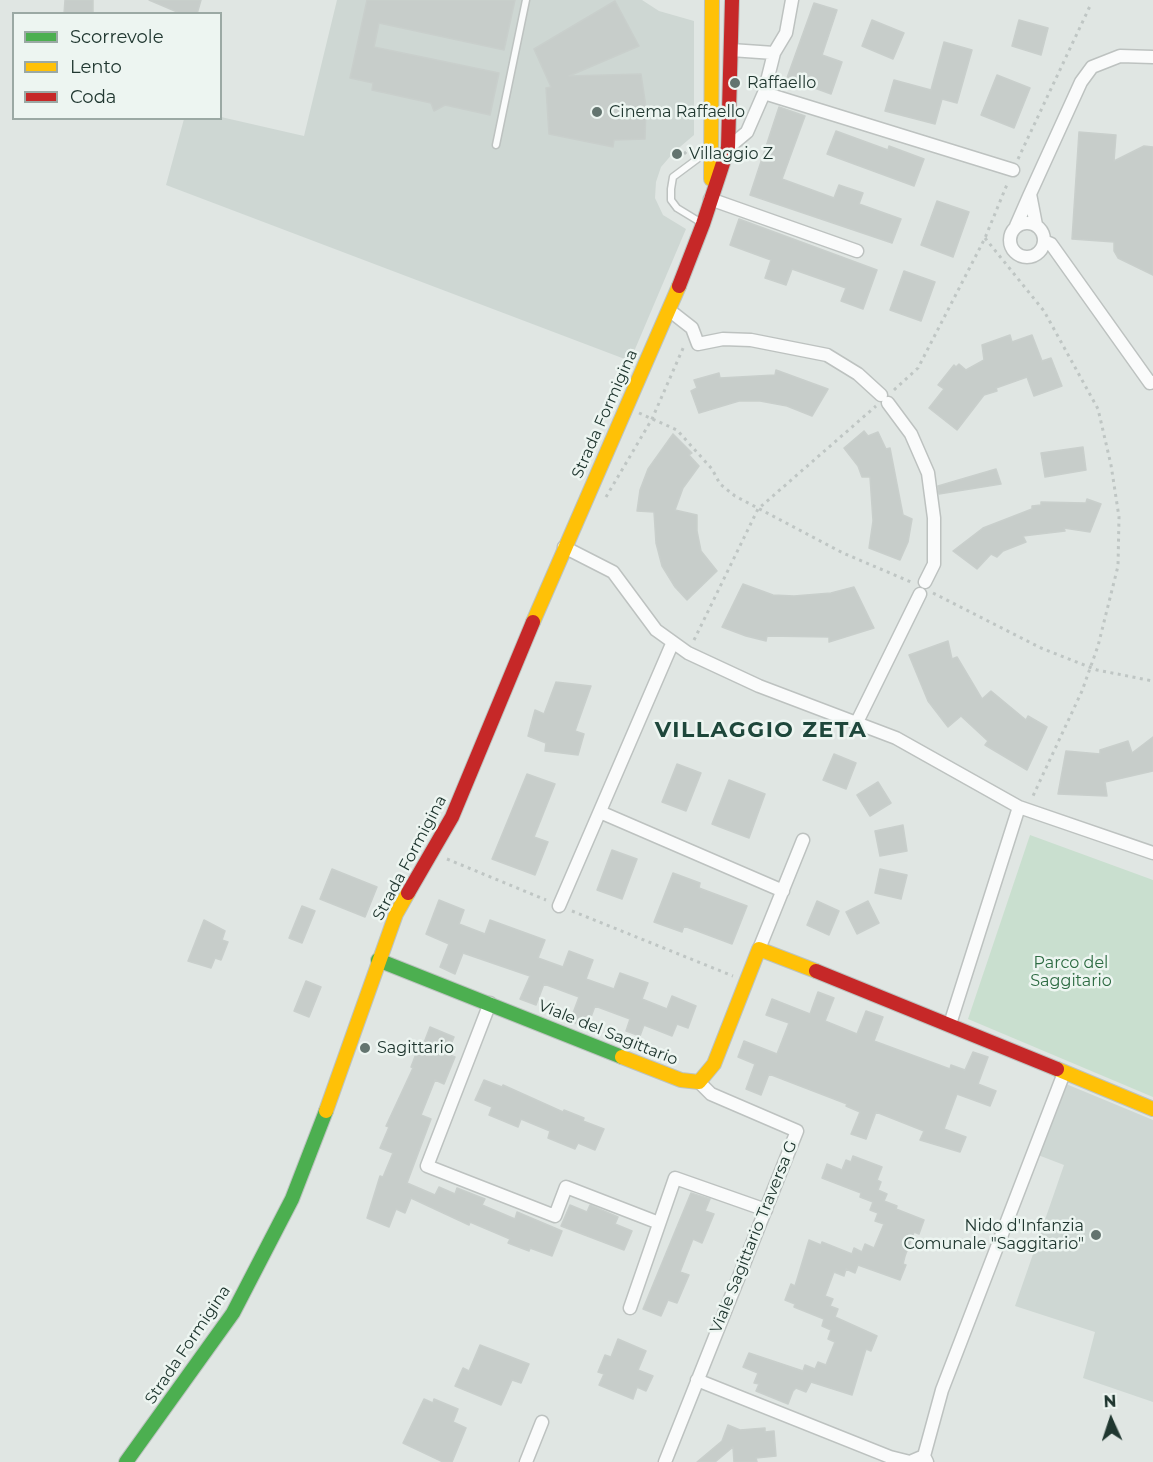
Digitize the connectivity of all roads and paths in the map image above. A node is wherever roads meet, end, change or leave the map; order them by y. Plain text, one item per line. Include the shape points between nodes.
1 (526, 0) edge
2 (712, 0) edge
3 (732, 0) edge
4 (792, 0) edge
5 (1090, 6) dead end
6 (731, 50) junction
7 (774, 53) junction
8 (1153, 57) edge
9 (764, 93) junction
10 (496, 145) dead end
11 (728, 148) junction
12 (712, 149) junction
13 (1013, 170) junction
14 (1030, 194) junction
15 (710, 199) junction
16 (703, 224) junction
17 (1036, 225) junction
18 (1016, 226) junction
19 (985, 237) junction
20 (1044, 241) junction
21 (857, 251) dead end
22 (669, 310) junction
23 (1153, 382) edge
24 (885, 399) junction
25 (639, 413) dead end
26 (758, 509) junction
27 (564, 547) junction
28 (924, 589) junction
29 (672, 644) junction
30 (688, 653) junction
31 (1090, 668) junction
32 (1153, 681) edge
33 (857, 722) junction
34 (1023, 808) junction
35 (600, 812) junction
36 (803, 840) dead end
37 (1153, 853) edge
38 (442, 857) dead end
39 (783, 891) junction
40 (559, 906) junction
41 (759, 949) junction
42 (378, 960) junction
43 (746, 981) junction
44 (490, 1004) junction
45 (950, 1024) junction
46 (1064, 1073) junction
47 (699, 1082) junction
48 (1153, 1109) edge
49 (766, 1210) junction
50 (659, 1223) junction
51 (630, 1308) dead end
52 (697, 1380) junction
53 (542, 1422) dead end
54 (925, 1459) edge
55 (126, 1462) edge
56 (526, 1462) edge
57 (665, 1462) edge

1 - 10 lane
2 - 12 street
3 - 6 street, Strada Formigina
4 - 7 street, Strada Formigina via 786,33
5 - 13 path
6 - 7 street
6 - 11 street, Strada Formigina
7 - 9 street, Strada Formigina
8 - 14 street via 1120,56 1092,67 1081,82
9 - 11 street, Strada Formigina via 747,132
9 - 13 street
11 - 15 street, Strada Formigina
12 - 15 street
12 - 16 lane via 682,168 673,177 671,189 671,200 677,208
13 - 19 path
14 - 17 street
14 - 18 street
15 - 16 street, Strada Formigina
15 - 21 street
16 - 22 street, Strada Formigina
17 - 18 street via 1026,222
17 - 20 street
18 - 20 street via 1011,231 1010,245 1018,255 1038,253
19 - 24 path via 918,368
19 - 31 path via 1044,311 1098,409 1119,517 1118,566
20 - 23 street via 1051,244 1150,383
22 - 24 street via 692,328 698,344 723,339 751,340 827,355 858,374
22 - 27 street, Strada Formigina
24 - 26 path
24 - 28 street via 911,434 928,473 934,518 934,564
25 - 26 path via 677,430 712,469 720,484
26 - 28 path
26 - 30 path
27 - 29 street via 613,572 646,619
27 - 42 street, Strada Formigina via 452,817 396,914
28 - 31 path
28 - 33 street
29 - 30 street
29 - 35 street
30 - 33 street via 759,687
31 - 32 path
31 - 34 path via 1083,691
33 - 34 street via 896,738
34 - 37 street
34 - 45 street
35 - 39 street
35 - 40 street
36 - 39 street
38 - 40 path
39 - 41 street
40 - 43 path
41 - 43 street
41 - 45 street
42 - 44 street, Viale del Sagittario
42 - 55 street, Strada Formigina via 309,1159 274,1234 215,1340
43 - 47 street via 714,1064
44 - 47 street, Viale del Sagittario via 674,1078
44 - 50 street via 427,1166 555,1216 566,1187
45 - 46 street
46 - 48 street
46 - 54 street via 942,1390
47 - 49 street, Viale Sagittario Traversa G via 711,1094 797,1131
49 - 50 street via 675,1178
49 - 52 street, Viale Sagittario Traversa G
50 - 51 street
52 - 54 street via 890,1457 910,1462
52 - 57 street, Viale Sagittario Traversa G
53 - 56 street

